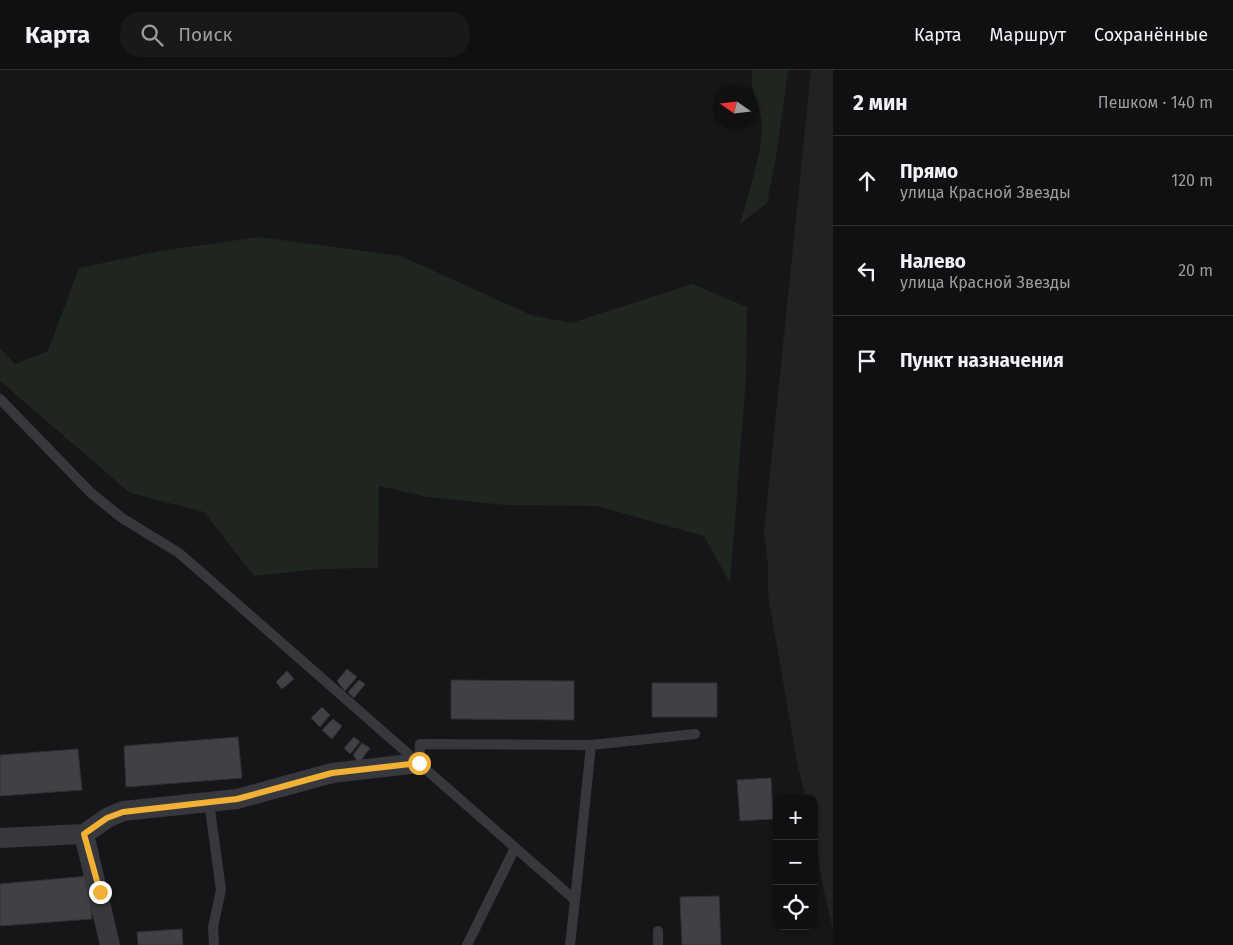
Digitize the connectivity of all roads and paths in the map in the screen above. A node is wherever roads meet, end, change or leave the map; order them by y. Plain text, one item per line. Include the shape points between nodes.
1 (0, 399) edge
2 (695, 734) dead end
3 (591, 745) junction
4 (419, 763) junction
5 (209, 802) junction
6 (84, 834) junction
7 (0, 838) edge
8 (516, 848) junction
9 (575, 900) junction
10 (658, 931) dead end
11 (110, 945) edge
12 (214, 945) edge
13 (467, 945) edge
14 (570, 945) edge
15 (658, 945) edge

1 - 4 lane via 91,493 122,518 179,553
2 - 3 lane
3 - 4 lane via 420,744
3 - 9 lane
4 - 5 street via 332,773 303,779 264,794
4 - 8 lane
5 - 6 street via 123,812 107,818
5 - 12 lane via 221,890 213,927
6 - 7 street
6 - 11 street
8 - 9 lane
8 - 13 lane
9 - 14 lane
10 - 15 lane

